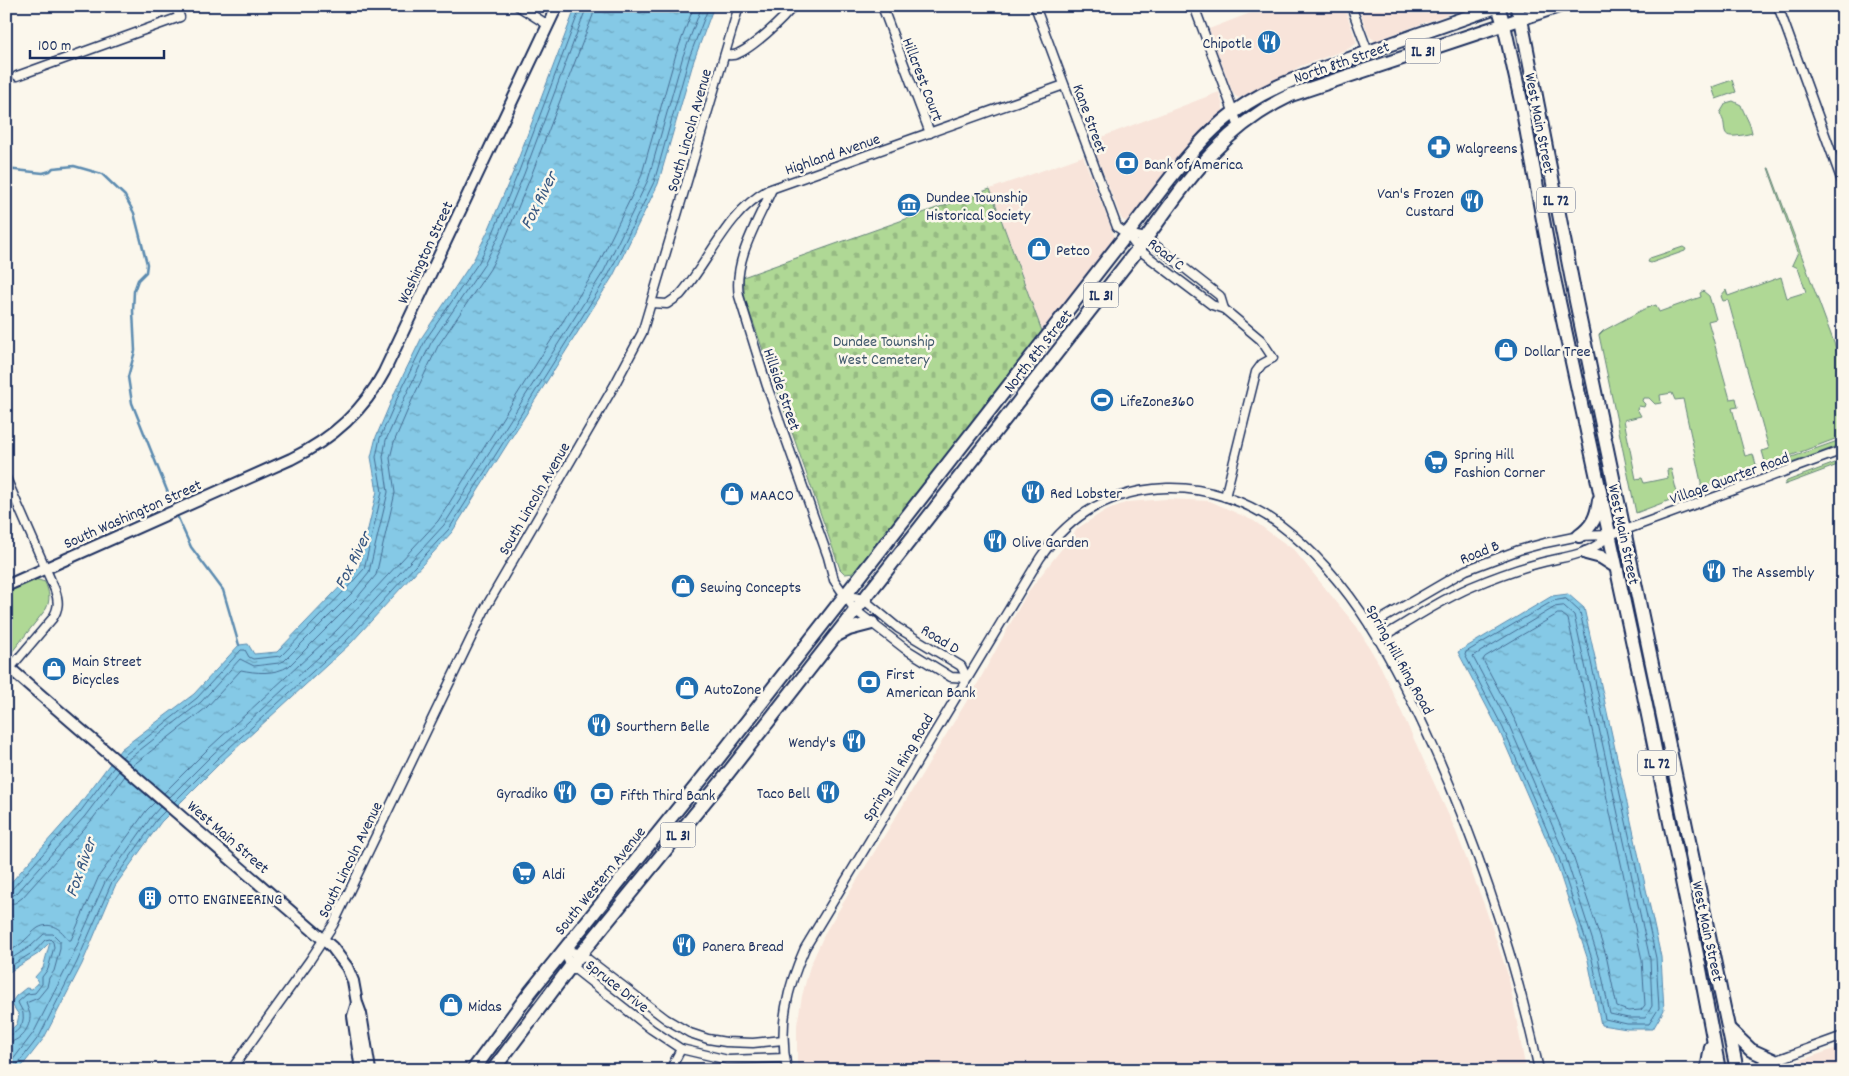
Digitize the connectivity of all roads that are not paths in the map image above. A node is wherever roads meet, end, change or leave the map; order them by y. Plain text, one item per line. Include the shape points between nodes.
1 (175, 6) edge
2 (518, 6) edge
3 (558, 6) edge
4 (739, 6) edge
5 (793, 6) edge
6 (882, 6) edge
7 (1035, 6) edge
8 (1194, 6) edge
9 (1351, 6) edge
10 (1498, 6) edge
11 (1516, 6) edge
12 (1559, 6) edge
13 (1778, 6) edge
14 (1521, 19) junction
15 (548, 25) junction
16 (1504, 25) junction
17 (1368, 52) junction
18 (725, 55) junction
19 (17, 76) dead end
20 (1064, 84) junction
21 (1234, 112) junction
22 (1239, 127) junction
23 (930, 133) junction
24 (1843, 184) edge
25 (772, 189) junction
26 (1127, 234) junction
27 (1146, 238) junction
28 (1138, 249) junction
29 (652, 303) junction
30 (1224, 308) junction
31 (1022, 370) junction
32 (1034, 380) junction
33 (1843, 450) edge
34 (270, 468) joint
35 (6, 478) edge
36 (1600, 492) junction
37 (1225, 497) junction
38 (1625, 530) junction
39 (1609, 535) junction
40 (1579, 536) junction
41 (1586, 552) junction
42 (1615, 566) junction
43 (46, 568) junction
44 (6, 586) edge
45 (845, 595) junction
46 (863, 599) junction
47 (855, 610) junction
48 (872, 623) junction
49 (1370, 626) junction
50 (833, 638) junction
51 (1378, 640) junction
52 (8, 669) edge
53 (967, 678) junction
54 (324, 939) junction
55 (563, 950) junction
56 (581, 954) junction
57 (571, 966) junction
58 (357, 1003) junction
59 (1730, 1030) junction
60 (1713, 1034) junction
61 (1843, 1036) edge
62 (783, 1040) junction
63 (681, 1049) junction
64 (785, 1058) junction
65 (1773, 1060) junction
66 (231, 1070) edge
67 (361, 1070) edge
68 (370, 1070) edge
69 (473, 1070) edge
70 (493, 1070) edge
71 (670, 1070) edge
72 (787, 1070) edge
73 (1539, 1070) edge
74 (1707, 1070) edge
75 (1719, 1070) edge
76 (1737, 1070) edge
77 (1749, 1070) edge

1 - 19 street via 180,18
2 - 15 street
3 - 15 street, Washington Street
4 - 18 street, South Lincoln Avenue
5 - 18 street via 744,50 735,55
6 - 23 street, Hillcrest Court
7 - 20 street, Kane Street
8 - 21 street
9 - 17 street
10 - 16 main road, West Main Street / IL 72
10 - 17 main road, North 8th Street
11 - 14 main road, West Main Street / IL 72
12 - 14 main road, IL 31
13 - 24 street
14 - 16 main road, North 8th Street / IL 31
14 - 38 main road, West Main Street / IL 72
15 - 34 street, Washington Street via 377,385 336,432 314,447
16 - 22 main road, North 8th Street / IL 31 via 1302,91 1270,105
16 - 36 main road, West Main Street / IL 72
17 - 21 main road, North 8th Street via 1298,77
18 - 29 street, South Lincoln Avenue
20 - 23 street, Highland Avenue
20 - 26 street, Kane Street via 1114,219 1119,229
21 - 22 street
21 - 26 main road, North 8th Street via 1195,149
22 - 27 main road, North 8th Street / IL 31 via 1204,160
23 - 25 street, Highland Avenue
25 - 29 street, Highland Avenue via 755,198 737,216 680,295 667,304
25 - 45 street, Hillside Street via 739,266 739,296 834,580
26 - 27 street, Road C
26 - 28 street, Road C
26 - 31 main road, North 8th Street
27 - 28 main road, North 8th Street / IL 31
27 - 30 street, Road C via 1220,296
28 - 30 street, Road C via 1212,305
28 - 32 main road, North 8th Street / IL 31
29 - 54 street, South Lincoln Avenue via 642,333 614,386 479,620 356,879
30 - 37 street, Road C via 1262,340 1273,358 1256,372
31 - 32 main road
31 - 45 main road, North 8th Street
32 - 46 main road, North 8th Street / IL 31
33 - 38 street, Village Quarter Road
34 - 43 street, South Washington Street
35 - 43 street
36 - 39 main road, West Main Street / IL 72
36 - 40 main road via 1596,518
37 - 49 street, Spring Hill Ring Road via 1259,511 1300,542 1337,581
37 - 53 street, Spring Hill Ring Road via 1183,489 1148,490 1116,497 1084,512 1048,546
38 - 39 street, Road B
38 - 59 main road, West Main Street / IL 72
39 - 40 street, Road B
39 - 41 street, Road B
39 - 42 main road, West Main Street / IL 72
40 - 49 street, Road B via 1519,550 1466,570
41 - 42 main road
41 - 51 street, Road B via 1529,566 1470,587
42 - 60 main road, West Main Street / IL 72
43 - 44 street, South Washington Street
43 - 52 street via 57,595 58,609
45 - 46 street, Road D
45 - 47 street, Road D
45 - 55 main road, South Western Avenue
46 - 47 main road, South Western Avenue / IL 31
46 - 53 street, Road D via 898,628 961,666
47 - 48 street, Road D
47 - 50 main road, South Western Avenue / IL 31
48 - 50 main road via 849,629
48 - 53 street, Road D via 904,648 951,677
49 - 51 street, Spring Hill Ring Road
50 - 56 main road, South Western Avenue / IL 31
51 - 73 street, Spring Hill Ring Road via 1428,737 1481,864 1516,976
52 - 54 street, West Main Street
53 - 62 street, Spring Hill Ring Road via 809,940 790,983
54 - 58 street, West Main Street via 349,972
54 - 66 street, South Lincoln Avenue
55 - 56 street, Spruce Drive
55 - 57 street, Spruce Drive
55 - 69 main road, South Western Avenue
56 - 57 main road, South Western Avenue / IL 31
56 - 62 street, Spruce Drive via 666,1019 690,1033 726,1042
57 - 63 street, Spruce Drive
57 - 70 main road, South Western Avenue / IL 31
58 - 67 street, West Main Street via 353,1016
58 - 68 street, West Main Street
59 - 65 main road via 1751,1050
59 - 76 main road, West Main Street / IL 72
60 - 74 main road
60 - 75 main road, West Main Street / IL 72
61 - 65 street
62 - 64 street, Spring Hill Ring Road
63 - 64 street, Spruce Drive via 728,1060
63 - 71 street
64 - 72 street, Spring Hill Ring Road
65 - 77 street

